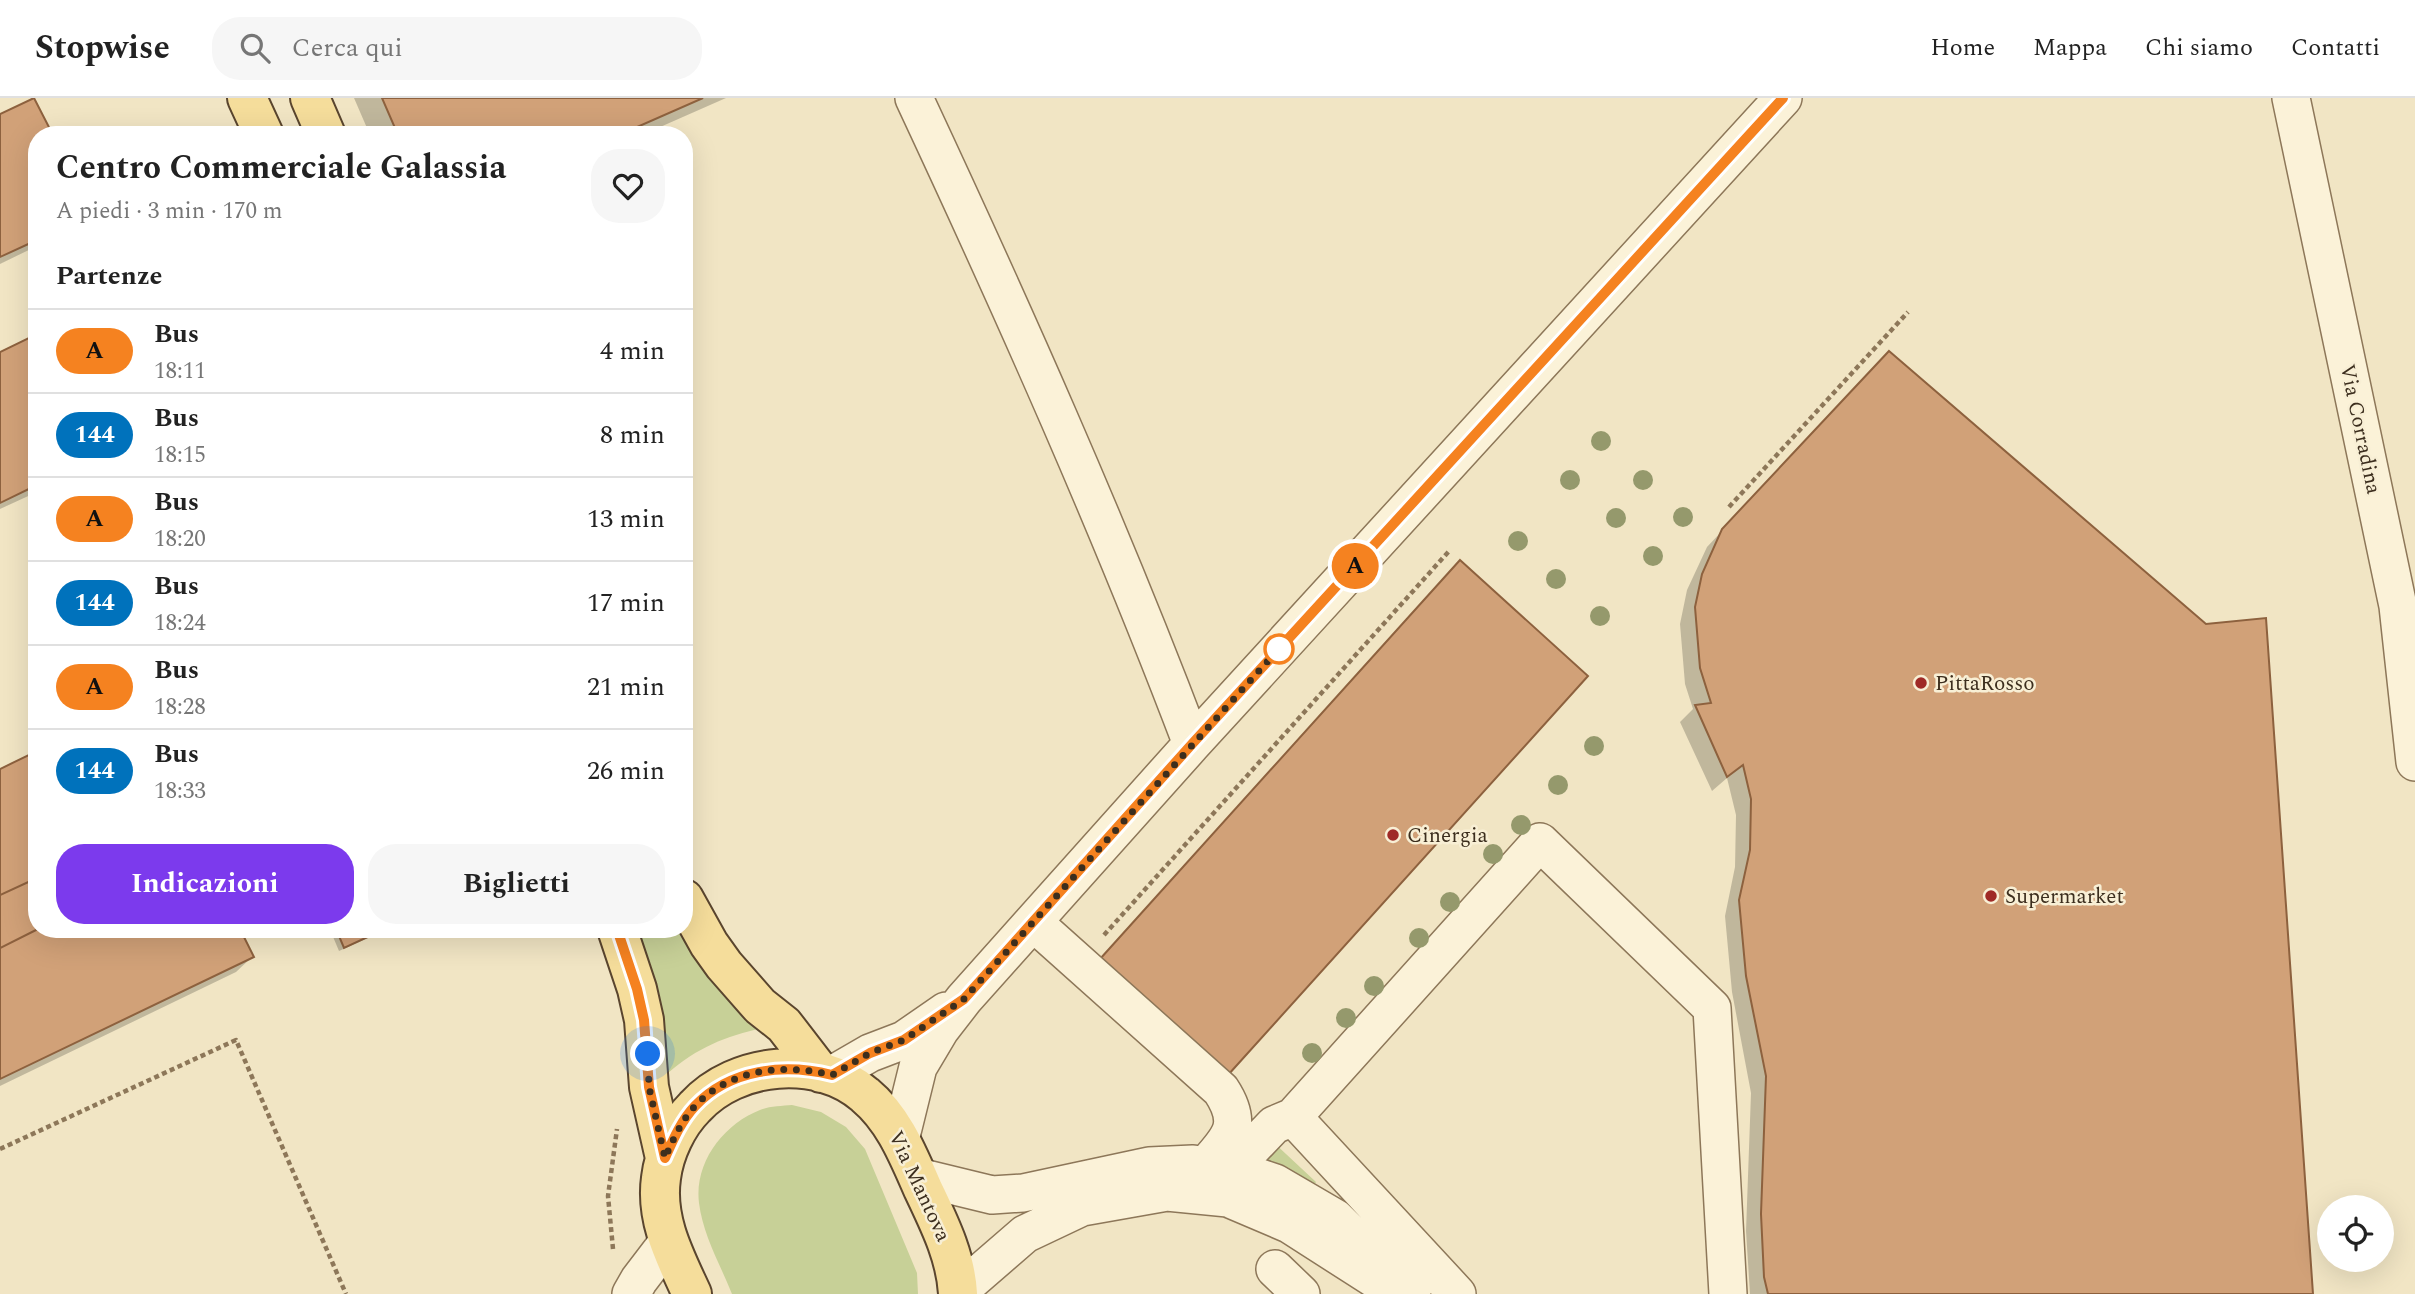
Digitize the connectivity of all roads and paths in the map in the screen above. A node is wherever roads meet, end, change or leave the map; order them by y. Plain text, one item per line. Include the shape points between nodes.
1 (247, 98) edge
2 (310, 98) edge
3 (914, 98) edge
4 (1783, 98) edge
5 (2291, 98) edge
6 (260, 126) edge
7 (322, 126) edge
8 (1908, 312) dead end
9 (1729, 508) dead end
10 (1450, 550) dead end
11 (1192, 744) junction
12 (2415, 762) edge
13 (693, 915) edge
14 (1033, 922) junction
15 (620, 938) edge
16 (1099, 940) dead end
17 (964, 999) junction
18 (826, 1074) junction
19 (1293, 1117) junction
20 (900, 1140) junction
21 (0, 1149) edge
22 (665, 1158) junction
23 (1219, 1168) junction
24 (918, 1177) junction
25 (668, 1242) junction
26 (1275, 1269) dead end
27 (958, 1293) edge
28 (346, 1294) edge
29 (631, 1294) edge
30 (692, 1294) edge
31 (1301, 1294) edge
32 (1399, 1294) edge
33 (1412, 1294) edge
34 (1457, 1294) edge
35 (1728, 1294) edge

1 - 6 main road
2 - 7 main road
3 - 11 street via 1011,307
4 - 11 street
5 - 12 street, Via Corradina via 2398,606
8 - 9 path
10 - 16 path
11 - 14 street
13 - 18 main road, Via Mantova via 724,965
14 - 17 street
14 - 23 street via 1221,1090 1234,1121
15 - 22 main road, Via Mantova via 644,1020 649,1087
17 - 18 street via 904,1040
17 - 20 street via 918,1068
18 - 20 main road, Via Mantova via 864,1094
18 - 22 main road, Via Mantova via 767,1070 728,1082 694,1107
19 - 23 street via 1274,1125
19 - 34 street
19 - 35 street via 1540,842 1712,1007
20 - 24 main road, Via Mantova
21 - 28 path via 236,1040
22 - 25 main road, Via Mantova via 659,1199
23 - 24 street via 1193,1164 1149,1167 992,1195
23 - 33 street via 1275,1184 1335,1218
24 - 27 main road, Via Mantova via 951,1254
25 - 29 street
25 - 30 main road, Via Mantova
26 - 31 street
27 - 32 street via 1025,1234 1082,1208 1167,1192 1228,1198 1289,1224

